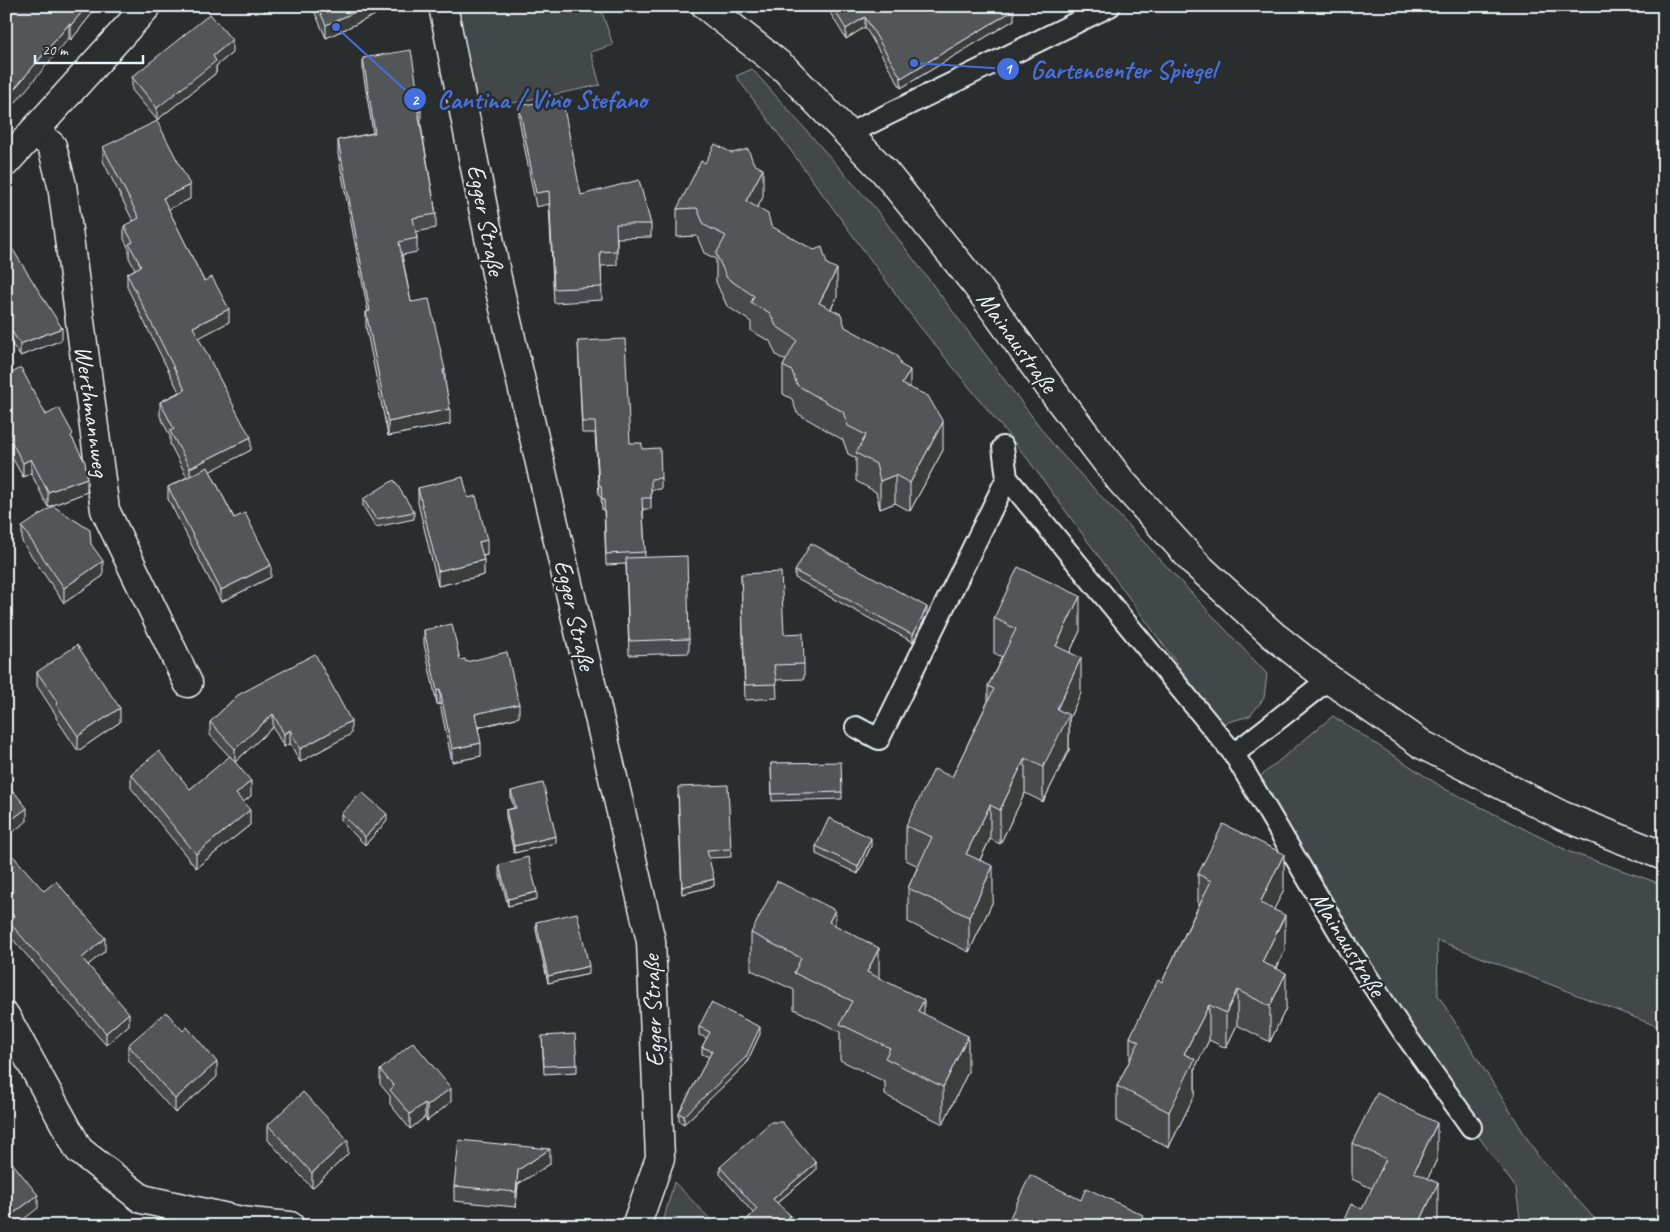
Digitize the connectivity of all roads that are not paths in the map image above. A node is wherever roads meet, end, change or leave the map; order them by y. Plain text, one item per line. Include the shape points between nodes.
1 (147, 6) edge
2 (443, 6) edge
3 (706, 6) edge
4 (1102, 8) edge
5 (35, 131) junction
6 (848, 134) junction
7 (6, 162) edge
8 (1003, 447) dead end
9 (1007, 478) junction
10 (1329, 679) junction
11 (188, 683) dead end
12 (856, 727) dead end
13 (1234, 754) junction
14 (1664, 856) edge
15 (6, 1017) edge
16 (1471, 1127) dead end
17 (290, 1226) edge
18 (636, 1226) edge

1 - 5 street
2 - 18 street, Egger Straße via 497,278 650,941 660,1158
3 - 6 street, Mainaustraße via 785,70
4 - 6 lane
5 - 7 street
5 - 11 street, Werthmannweg via 52,146 62,185 105,510
6 - 10 street, Mainaustraße via 884,171 977,286 1122,481 1197,565 1273,635
8 - 9 lane
9 - 12 lane via 879,739
9 - 13 lane, Mainaustraße
10 - 13 lane
10 - 14 street, Mainaustraße via 1422,745 1563,816
13 - 16 lane, Mainaustraße via 1349,949
15 - 17 street via 79,1150 142,1199 241,1221

